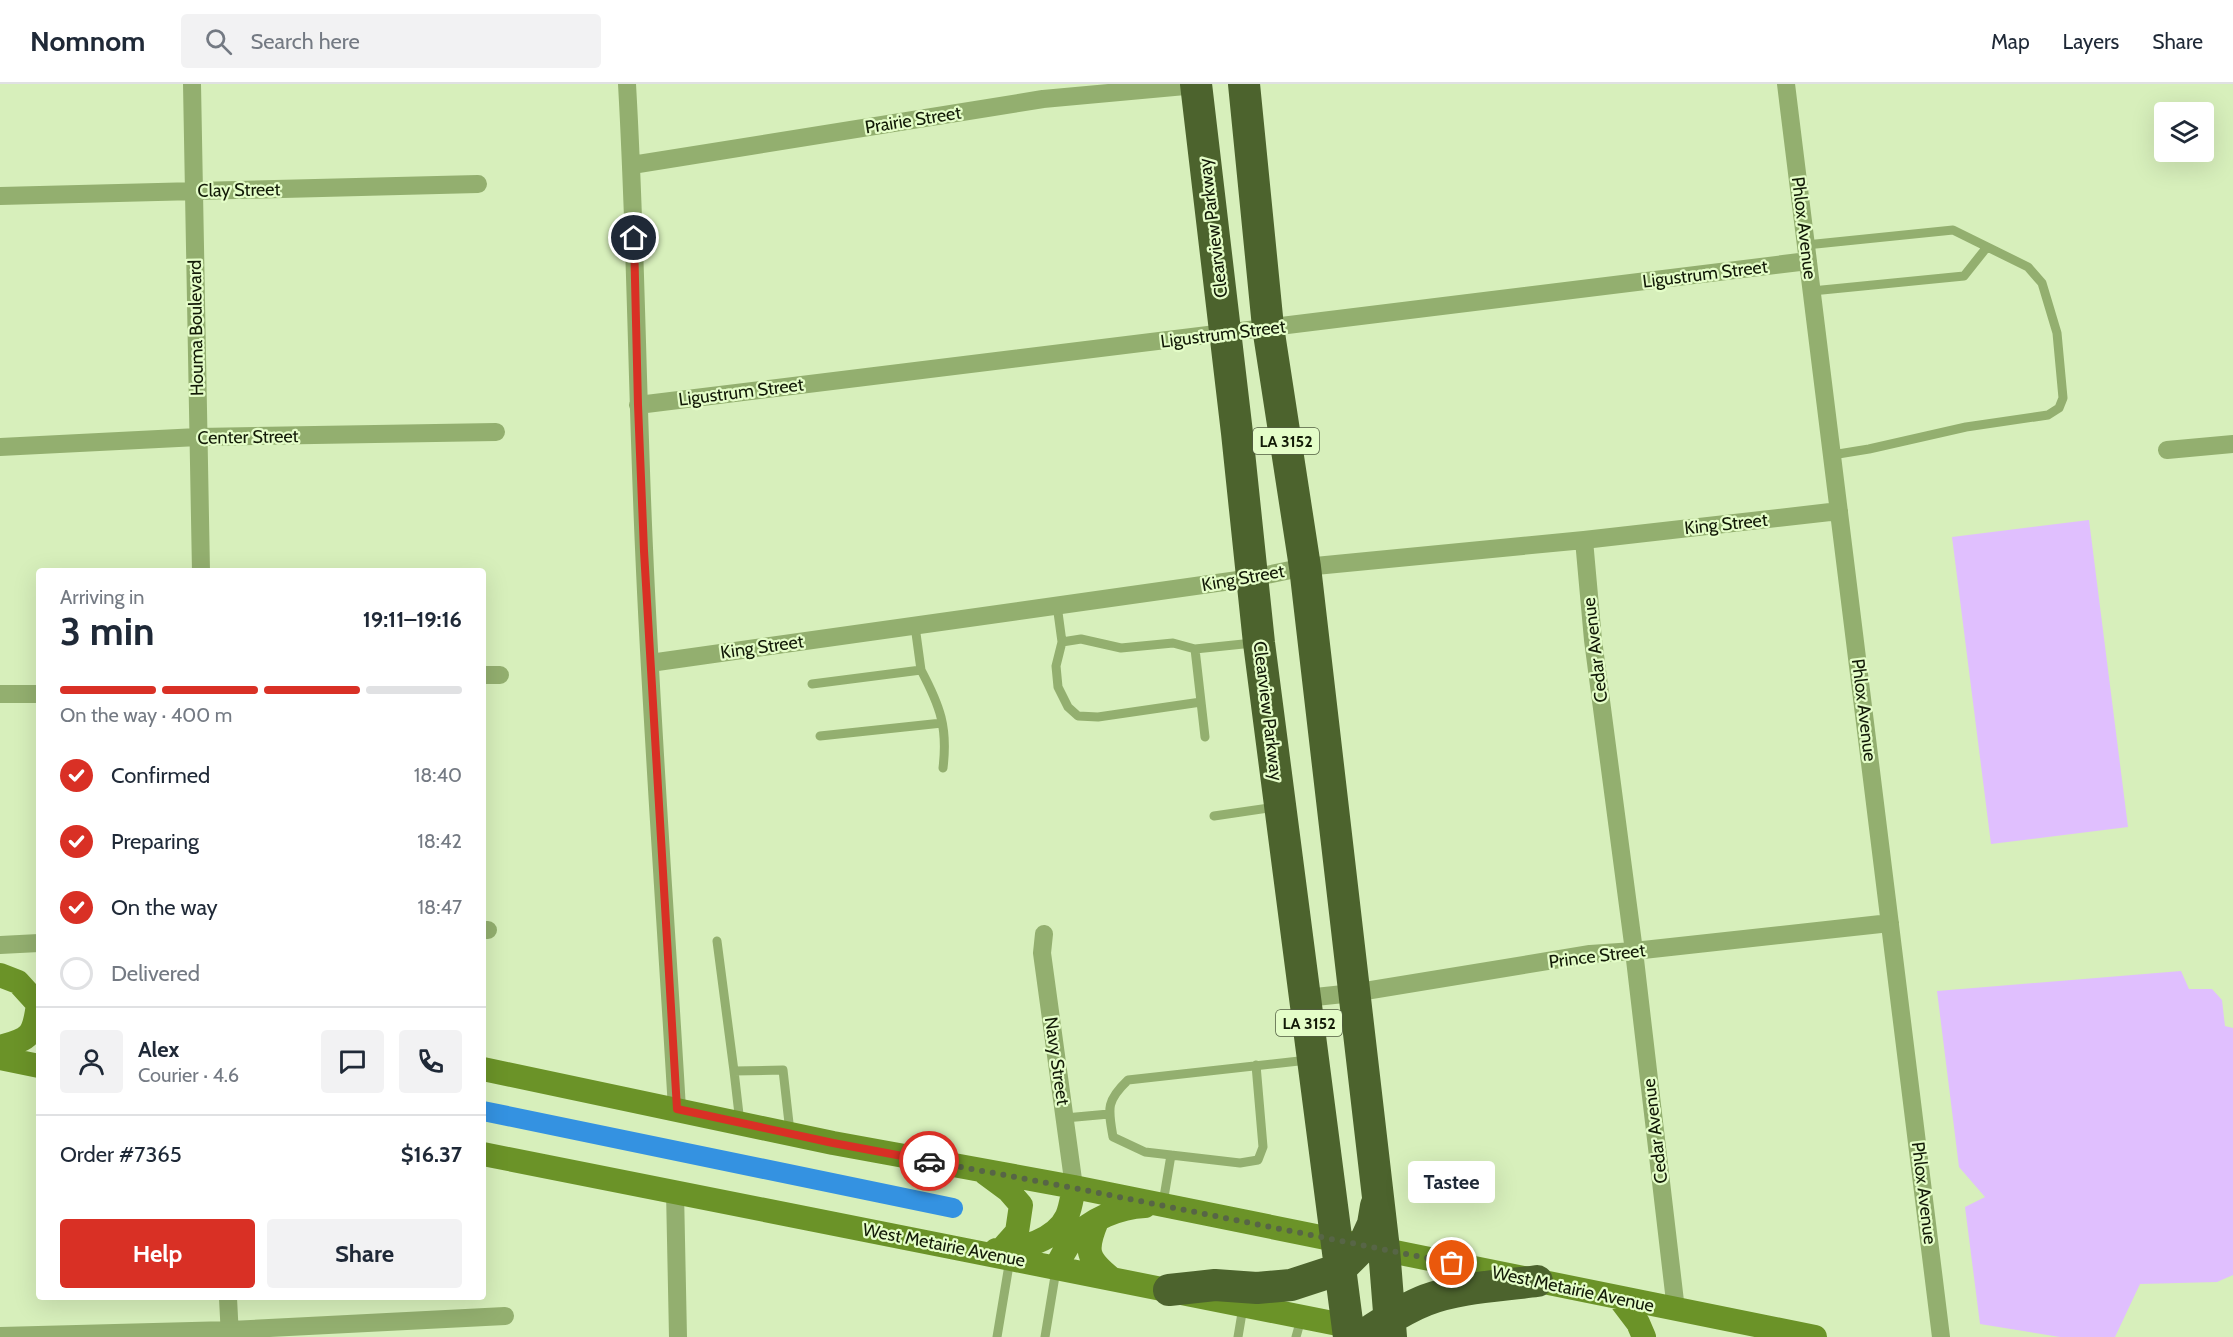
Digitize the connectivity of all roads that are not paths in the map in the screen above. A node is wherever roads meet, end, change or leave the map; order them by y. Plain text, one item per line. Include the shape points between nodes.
1 (192, 84) edge
2 (627, 84) edge
3 (1244, 84) edge
4 (1786, 84) edge
5 (1196, 85) edge
6 (632, 165) junction
7 (478, 184) dead end
8 (194, 191) junction
9 (0, 196) edge
10 (1987, 247) junction
11 (1807, 253) junction
12 (1812, 291) junction
13 (1268, 327) junction
14 (1226, 334) junction
15 (638, 405) junction
16 (496, 432) dead end
17 (198, 437) junction
18 (2233, 444) edge
19 (0, 447) edge
20 (2167, 450) dead end
21 (1832, 455) junction
22 (1839, 511) junction
23 (1584, 540) junction
24 (1305, 567) junction
25 (201, 568) edge
26 (1252, 578) junction
27 (1058, 605) junction
28 (915, 626) junction
29 (1062, 642) junction
30 (1259, 643) junction
31 (1195, 650) junction
32 (650, 663) junction
33 (921, 670) junction
34 (812, 684) dead end
35 (36, 693) edge
36 (0, 694) edge
37 (1201, 702) junction
38 (942, 723) junction
39 (820, 736) dead end
40 (1204, 736) dead end
41 (943, 768) dead end
42 (1331, 799) junction
43 (1280, 806) junction
44 (1214, 816) dead end
45 (1890, 923) junction
46 (1044, 934) dead end
47 (717, 941) dead end
48 (36, 943) edge
49 (0, 945) edge
50 (1634, 951) junction
51 (0, 974) edge
52 (36, 980) edge
53 (1353, 993) junction
54 (1306, 998) junction
55 (36, 1002) edge
56 (36, 1019) edge
57 (0, 1047) edge
58 (0, 1058) edge
59 (1314, 1059) junction
60 (36, 1065) edge
61 (1256, 1065) junction
62 (486, 1071) edge
63 (734, 1071) junction
64 (677, 1109) junction
65 (1109, 1114) junction
66 (1065, 1118) junction
67 (740, 1123) junction
68 (790, 1134) junction
69 (486, 1155) edge
70 (1172, 1155) junction
71 (982, 1170) junction
72 (1074, 1188) junction
73 (675, 1191) junction
74 (1162, 1206) junction
75 (1097, 1221) junction
76 (1356, 1251) junction
77 (1006, 1254) junction
78 (1056, 1267) junction
79 (1111, 1278) junction
80 (1537, 1281) junction
81 (1169, 1290) junction
82 (1620, 1298) junction
83 (228, 1300) edge
84 (1243, 1305) junction
85 (1676, 1310) junction
86 (505, 1316) dead end
87 (1745, 1324) junction
88 (1299, 1327) edge
89 (1376, 1332) edge
90 (230, 1334) edge
91 (0, 1336) edge
92 (678, 1337) edge
93 (997, 1337) edge
94 (1045, 1337) edge
95 (1238, 1337) edge
96 (1644, 1337) edge
97 (1713, 1337) edge
98 (1815, 1337) edge
99 (1941, 1337) edge

1 - 8 street, Houma Boulevard
2 - 6 street
3 - 13 highway, Clearview Parkway / LA 3152
4 - 11 street, Phlox Avenue
5 - 6 street, Prairie Street via 1043,99
5 - 14 highway, Clearview Parkway / LA 3152
6 - 15 street
7 - 8 street, Clay Street
8 - 9 street, Clay Street
8 - 17 street, Houma Boulevard
10 - 11 lane via 1953,230
10 - 12 lane via 1964,276
10 - 21 lane via 2028,267 2042,284 2057,333 2063,398 2059,408 2048,415 1966,427
11 - 12 street, Phlox Avenue
11 - 13 street, Ligustrum Street
12 - 21 street, Phlox Avenue
13 - 14 street, Ligustrum Street
13 - 24 highway, Clearview Parkway / LA 3152
14 - 15 street, Ligustrum Street
14 - 26 highway, Clearview Parkway / LA 3152
15 - 32 street
16 - 17 street, Center Street
17 - 19 street, Center Street
17 - 25 street, Houma Boulevard
18 - 20 street
21 - 22 street, Phlox Avenue
22 - 23 street, King Street
22 - 45 street, Phlox Avenue
23 - 24 street, King Street
23 - 50 street, Cedar Avenue via 1593,640
24 - 26 street, King Street
24 - 42 highway, Clearview Parkway / LA 3152
26 - 27 street, King Street
26 - 30 highway, Clearview Parkway / LA 3152
27 - 28 street, King Street
27 - 29 lane
28 - 32 street, King Street
28 - 33 lane
29 - 31 lane via 1081,639 1121,648 1173,643
29 - 37 lane via 1056,666 1058,687 1068,707 1078,716 1098,717
30 - 31 lane
30 - 43 highway, Clearview Parkway / LA 3152
31 - 37 lane
32 - 64 street
33 - 34 lane
33 - 38 lane via 938,703
35 - 36 street
37 - 40 lane
38 - 39 lane
38 - 41 lane via 946,744
42 - 43 highway
42 - 53 highway, Clearview Parkway / LA 3152
43 - 44 lane
43 - 54 highway, Clearview Parkway / LA 3152
45 - 50 street, Prince Street
45 - 99 street, Phlox Avenue
46 - 66 street, Navy Street via 1042,953
47 - 63 lane
48 - 49 street
50 - 53 street, Prince Street via 1590,954
50 - 85 street, Cedar Avenue
51 - 52 main road
51 - 55 main road via 18,982
53 - 54 street, Prince Street
53 - 76 highway, Clearview Parkway / LA 3152 via 1378,1195
54 - 59 highway, Clearview Parkway / LA 3152
56 - 57 main road via 35,1026 22,1041
58 - 60 main road
59 - 61 lane
59 - 76 highway, Clearview Parkway / LA 3152
61 - 65 lane via 1128,1080 1113,1094
61 - 70 lane via 1263,1147 1258,1160 1240,1163
62 - 64 main road, West Metairie Avenue
63 - 67 lane
63 - 68 lane via 783,1070
64 - 67 main road, West Metairie Avenue
65 - 66 lane
65 - 70 lane via 1113,1137 1144,1152
66 - 72 street, Navy Street
67 - 68 main road, West Metairie Avenue
68 - 71 main road, West Metairie Avenue
69 - 73 main road, West Metairie Avenue
70 - 74 lane
71 - 72 main road, West Metairie Avenue
71 - 77 main road via 1021,1206 1017,1232
72 - 74 main road, West Metairie Avenue
72 - 77 main road via 1067,1217 1048,1237
73 - 77 main road, West Metairie Avenue
73 - 92 street
74 - 75 main road via 1137,1206
74 - 76 main road, West Metairie Avenue
75 - 78 main road via 1072,1239
75 - 79 main road via 1089,1240 1090,1255 1095,1265
76 - 80 main road, West Metairie Avenue
76 - 81 highway via 1291,1285 1215,1285
76 - 89 highway, Clearview Parkway / LA 3152
76 - 89 highway, Clearview Parkway / LA 3152
77 - 78 main road, West Metairie Avenue
77 - 93 lane
78 - 79 main road, West Metairie Avenue
78 - 94 lane
79 - 81 main road, West Metairie Avenue
80 - 82 main road, West Metairie Avenue
80 - 89 highway via 1428,1299
81 - 84 main road, West Metairie Avenue
82 - 85 main road, West Metairie Avenue
82 - 96 main road
83 - 90 street
84 - 88 main road, West Metairie Avenue
84 - 95 lane
85 - 87 main road, West Metairie Avenue
86 - 90 street
87 - 97 main road
87 - 98 main road, West Metairie Avenue
88 - 89 main road, West Metairie Avenue
90 - 91 street

